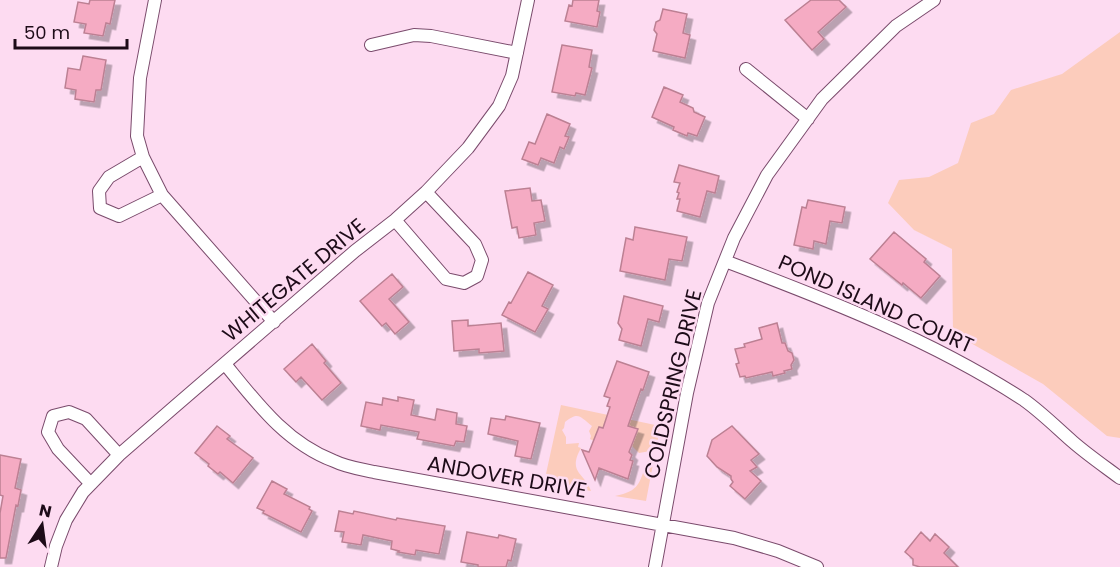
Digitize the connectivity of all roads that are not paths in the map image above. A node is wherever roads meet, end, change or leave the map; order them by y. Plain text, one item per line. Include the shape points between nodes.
1 (155, 0) edge
2 (528, 0) edge
3 (934, 0) edge
4 (371, 45) dead end
5 (517, 53) junction
6 (746, 69) dead end
7 (808, 119) junction
8 (142, 157) junction
9 (426, 192) junction
10 (162, 195) junction
11 (395, 220) junction
12 (725, 261) junction
13 (274, 322) junction
14 (225, 364) junction
15 (119, 455) junction
16 (1120, 478) edge
17 (91, 484) junction
18 (663, 525) junction
19 (51, 567) edge
20 (655, 567) edge
21 (817, 567) edge

1 - 8 street via 140,78 137,136
2 - 5 street, WHITEGATE DRIVE
3 - 7 street, COLDSPRING DRIVE via 896,26 822,99
4 - 5 street via 414,35
5 - 9 street, WHITEGATE DRIVE via 499,106 468,148
6 - 7 street
7 - 12 street, COLDSPRING DRIVE via 767,175
8 - 10 street
8 - 10 street via 109,177 99,191 100,208 119,216
9 - 11 street, WHITEGATE DRIVE
9 - 11 street via 475,244 482,260 477,276 464,283 446,279
10 - 13 street
11 - 13 street, WHITEGATE DRIVE
12 - 16 street, POND ISLAND COURT via 901,332 957,360 1026,402
12 - 18 street, COLDSPRING DRIVE via 708,303
13 - 14 street, WHITEGATE DRIVE
14 - 15 street, WHITEGATE DRIVE
14 - 18 street, ANDOVER DRIVE via 260,408 289,436 334,462
15 - 17 street, WHITEGATE DRIVE
15 - 17 street via 86,419 69,411 53,416 48,432 58,449
17 - 19 street, WHITEGATE DRIVE via 66,520
18 - 20 street, COLDSPRING DRIVE
18 - 21 street, ANDOVER DRIVE via 745,542

